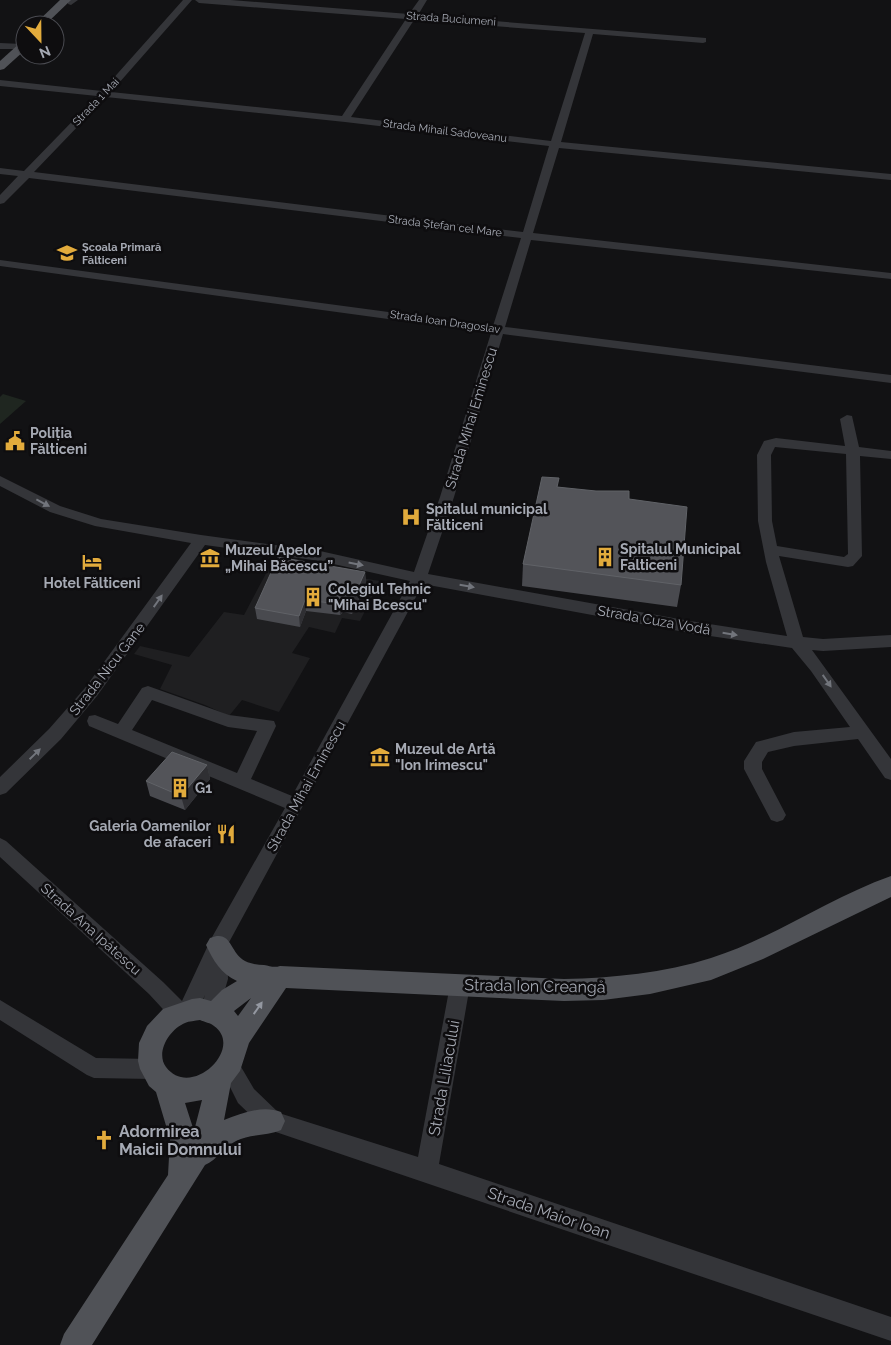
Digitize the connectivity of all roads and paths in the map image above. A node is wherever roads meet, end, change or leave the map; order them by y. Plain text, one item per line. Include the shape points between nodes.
1 (70, 0) edge
2 (188, 0) edge
3 (199, 0) edge
4 (423, 0) edge
5 (51, 15) edge
6 (56, 15) edge
7 (411, 16) junction
8 (590, 30) junction
9 (703, 40) dead end
10 (15, 45) edge
11 (0, 46) edge
12 (15, 49) edge
13 (15, 51) edge
14 (0, 60) edge
15 (0, 67) edge
16 (0, 83) edge
17 (105, 93) junction
18 (345, 119) junction
19 (554, 144) junction
20 (0, 171) edge
21 (26, 173) junction
22 (891, 177) edge
23 (0, 201) edge
24 (528, 236) junction
25 (0, 263) edge
26 (891, 276) edge
27 (498, 330) junction
28 (891, 379) edge
29 (847, 419) dead end
30 (853, 451) junction
31 (891, 454) edge
32 (0, 480) edge
33 (201, 540) junction
34 (771, 550) junction
35 (419, 578) junction
36 (891, 641) edge
37 (797, 643) junction
38 (94, 721) dead end
39 (122, 732) junction
40 (863, 732) junction
41 (891, 773) edge
42 (241, 782) junction
43 (0, 788) edge
44 (296, 805) junction
45 (777, 815) dead end
46 (0, 846) edge
47 (891, 886) edge
48 (218, 945) junction
49 (280, 977) junction
50 (460, 986) junction
51 (0, 1009) edge
52 (199, 1011) junction
53 (237, 1039) junction
54 (224, 1073) junction
55 (159, 1077) junction
56 (272, 1121) junction
57 (427, 1171) junction
58 (182, 1179) junction
59 (891, 1329) edge
60 (75, 1345) edge

1 - 5 main road
1 - 6 main road
2 - 17 street, Strada 1 Mai
3 - 7 street, Strada Buciumeni
4 - 7 street
7 - 8 street, Strada Buciumeni
7 - 18 street
8 - 9 street, Strada Buciumeni
8 - 19 street, Strada Mihai Eminescu
10 - 11 street
12 - 14 main road
13 - 15 main road
16 - 17 street, Strada Mihail Sadoveanu
17 - 18 street, Strada Mihail Sadoveanu
17 - 21 street, Strada 1 Mai
18 - 19 street, Strada Mihail Sadoveanu
19 - 22 street, Strada Mihail Sadoveanu
19 - 24 street, Strada Mihai Eminescu
20 - 21 street, Strada Ștefan cel Mare
21 - 23 street, Strada 1 Mai
21 - 24 street, Strada Ștefan cel Mare
24 - 26 street, Strada Ștefan cel Mare
24 - 27 street, Strada Mihai Eminescu
25 - 27 street, Strada Ioan Dragoslav
27 - 28 street, Strada Ioan Dragoslav
27 - 35 street, Strada Mihai Eminescu via 448,497
29 - 30 street
30 - 31 street
30 - 34 street via 856,552 852,560 840,562
30 - 34 street via 786,442 769,444 764,454 765,521
32 -> 33 street, Strada Cuza Vodă via 55,509 100,523
33 -> 35 street, Strada Cuza Vodă via 320,556
43 -> 33 street, Strada Nicu Gane via 56,734 92,692
34 - 37 street
35 -> 37 street, Strada Cuza Vodă via 690,628
35 - 44 street, Strada Mihai Eminescu
36 - 37 street, Strada Cuza Vodă
37 -> 40 street
38 - 39 street
39 - 42 street
39 - 42 street via 148,692 228,721 268,726
40 - 41 street
40 - 45 street via 794,739 762,747 753,761 753,770
42 - 44 street
44 - 48 street, Strada Mihai Eminescu
46 - 52 street, Strada Ana Ipătescu via 156,988
47 - 50 main road, Strada Ion Creangă via 754,952 711,969 650,983 603,989
48 - 49 main road via 235,969 246,974
48 - 52 street via 219,984
49 - 50 main road, Strada Ion Creangă
49 - 52 main road, Strada Ion Creangă via 252,985
53 -> 49 main road
50 - 57 street, Strada Liliacului
51 - 55 street via 94,1068
52 - 53 main road via 226,1019
52 - 55 main road via 160,1027 154,1036 150,1053
53 - 54 main road via 236,1053
54 - 55 main road via 203,1087 190,1090 178,1089
54 - 56 street, Strada Maior Ioan
54 - 58 main road via 203,1143
55 - 58 main road via 183,1139
56 - 57 street, Strada Maior Ioan
56 - 58 main road via 246,1123 215,1138
57 - 59 street, Strada Maior Ioan
58 - 60 main road

